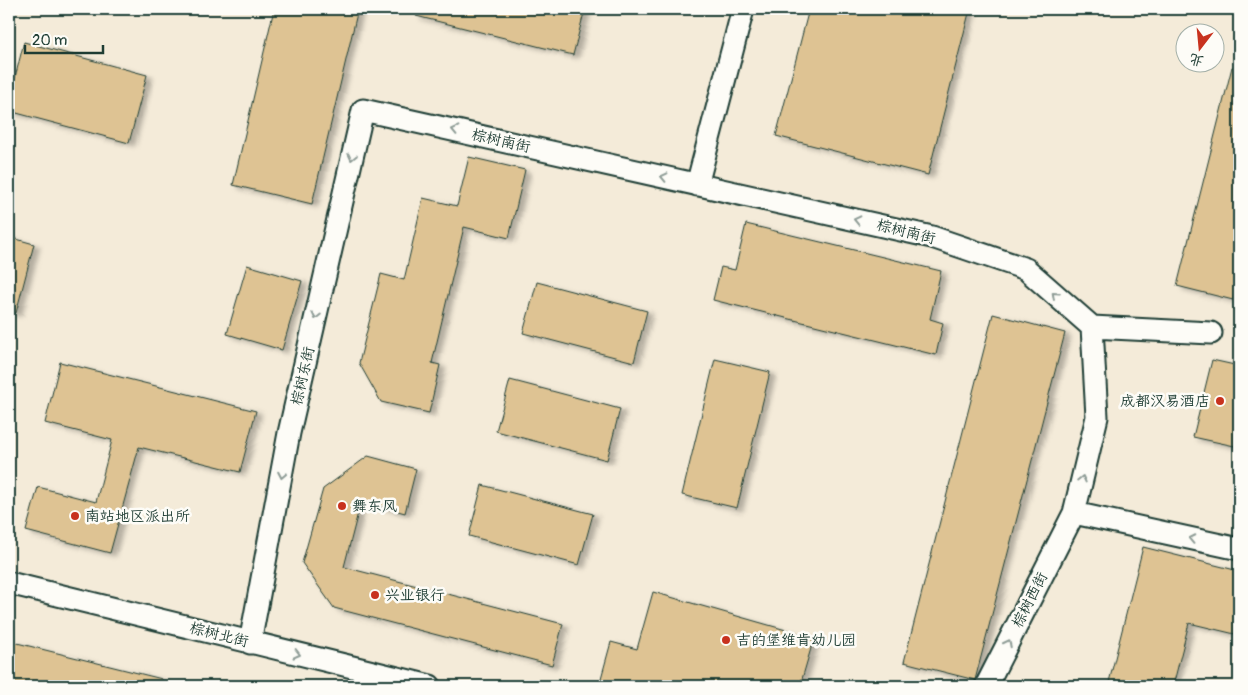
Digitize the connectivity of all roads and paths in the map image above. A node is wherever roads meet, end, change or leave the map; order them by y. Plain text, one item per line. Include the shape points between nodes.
1 (743, 9) edge
2 (363, 110) joint
3 (697, 185) junction
4 (1092, 327) junction
5 (1211, 333) dead end
6 (1074, 514) junction
7 (1239, 549) edge
8 (9, 583) edge
9 (250, 643) junction
10 (430, 686) edge
11 (986, 686) edge

1 - 3 street
3 -> 2 street, 棕树南街
2 -> 9 street, 棕树东街 via 289,433
4 -> 3 street, 棕树南街 via 1026,269 932,237
4 - 5 street
6 -> 4 street, 棕树西街 via 1097,416
7 -> 6 street
11 -> 6 street, 棕树西街
8 - 9 street, 棕树北街
9 -> 10 street, 棕树北街

